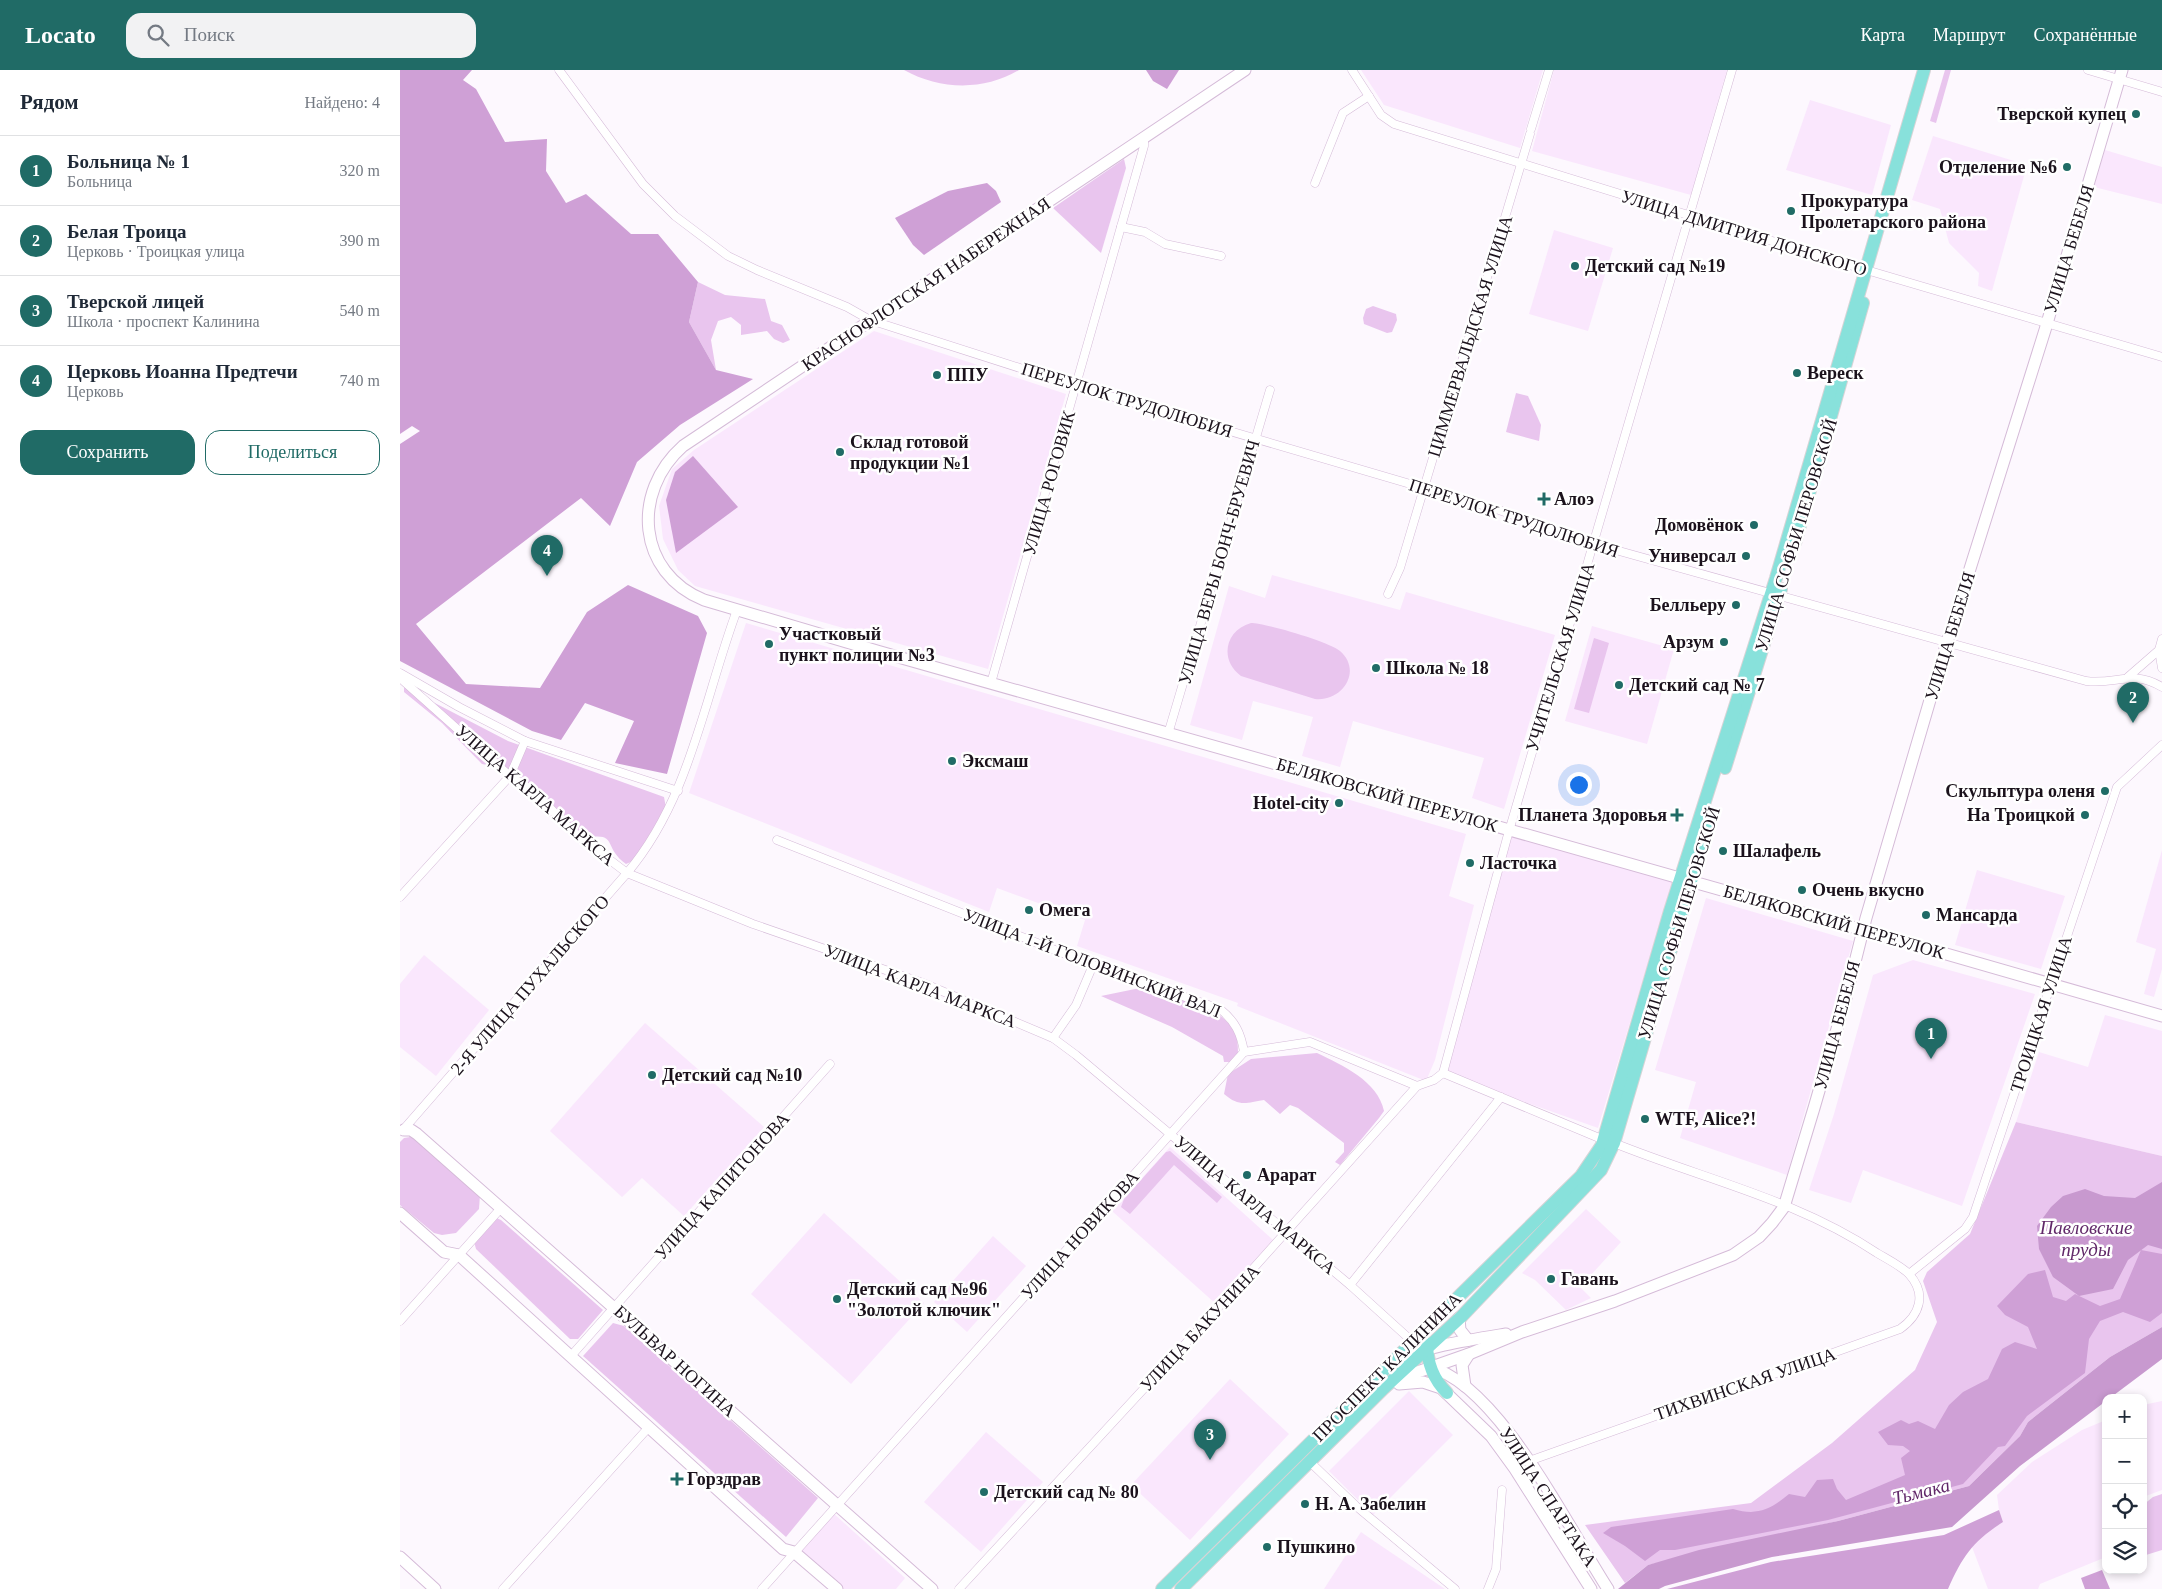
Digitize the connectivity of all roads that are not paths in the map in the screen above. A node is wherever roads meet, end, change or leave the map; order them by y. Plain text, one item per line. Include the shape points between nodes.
1 (559, 70) edge
2 (1246, 70) edge
3 (1352, 70) edge
4 (1549, 70) edge
5 (1732, 70) edge
6 (1924, 70) edge
7 (1932, 70) edge
8 (2088, 70) edge
9 (2121, 75) edge
10 (2162, 92) edge
11 (1369, 96) junction
12 (1144, 138) junction
13 (1521, 165) junction
14 (1315, 183) dead end
15 (1689, 216) junction
16 (1121, 227) junction
17 (1221, 256) dead end
18 (1868, 270) junction
19 (870, 320) junction
20 (2047, 323) junction
21 (2162, 357) edge
22 (1076, 386) junction
23 (1270, 390) dead end
24 (1255, 439) junction
25 (1424, 488) junction
26 (648, 528) joint
27 (1594, 544) junction
28 (1388, 594) dead end
29 (1774, 596) junction
30 (737, 610) junction
31 (2162, 640) edge
32 (1947, 642) junction
33 (2159, 650) junction
34 (2162, 668) edge
35 (400, 673) edge
36 (2128, 677) junction
37 (400, 678) edge
38 (991, 683) junction
39 (2162, 687) edge
40 (1168, 734) junction
41 (525, 741) junction
42 (2162, 745) edge
43 (510, 776) junction
44 (678, 792) junction
45 (1509, 830) junction
46 (777, 840) dead end
47 (627, 873) junction
48 (1686, 880) junction
49 (400, 897) edge
50 (1863, 930) junction
51 (1093, 965) junction
52 (2050, 984) junction
53 (2162, 1016) edge
54 (1053, 1038) junction
55 (1244, 1052) junction
56 (830, 1064) dead end
57 (1443, 1073) junction
58 (1417, 1086) junction
59 (1501, 1097) junction
60 (402, 1131) edge
61 (1171, 1134) junction
62 (1609, 1142) junction
63 (1785, 1204) junction
64 (501, 1208) junction
65 (400, 1213) edge
66 (1287, 1232) junction
67 (459, 1255) junction
68 (1909, 1274) junction
69 (1350, 1285) junction
70 (614, 1308) junction
71 (1459, 1318) junction
72 (400, 1322) edge
73 (1522, 1332) junction
74 (1468, 1340) junction
75 (1420, 1351) junction
76 (1470, 1354) junction
77 (571, 1356) junction
78 (1431, 1367) junction
79 (1384, 1370) junction
80 (1388, 1384) junction
81 (1466, 1386) junction
82 (1447, 1393) junction
83 (648, 1427) junction
84 (1529, 1461) junction
85 (1310, 1462) junction
86 (1502, 1490) dead end
87 (837, 1505) junction
88 (794, 1552) junction
89 (400, 1557) edge
90 (1589, 1586) edge
91 (435, 1589) edge
92 (503, 1589) edge
93 (762, 1589) edge
94 (837, 1589) edge
95 (932, 1589) edge
96 (959, 1589) edge
97 (1162, 1589) edge
98 (1181, 1589) edge
99 (1455, 1589) edge
100 (1488, 1589) edge
101 (1608, 1589) edge

1 - 19 street, ПЕРЕУЛОК ТРУДОЛЮБИЯ via 643,184 675,216 728,256
2 - 12 street, КРАСНОФЛОТСКАЯ НАБЕРЕЖНАЯ
3 - 11 street, УЛИЦА ДМИТРИЯ ДОНСКОГО
4 - 13 street, ЦИММЕРВАЛЬДСКАЯ УЛИЦА
5 - 15 street, УЧИТЕЛЬСКАЯ УЛИЦА
6 - 18 main road, УЛИЦА СОФЬИ ПЕРОВСКОЙ
7 - 18 main road, УЛИЦА СОФЬИ ПЕРОВСКОЙ
8 - 9 street
9 - 10 street
9 - 20 street, УЛИЦА БЕБЕЛЯ
11 - 13 street, УЛИЦА ДМИТРИЯ ДОНСКОГО via 1390,123
11 - 14 street via 1343,113
12 - 16 street, УЛИЦА РОГОВИК
12 - 19 street, КРАСНОФЛОТСКАЯ НАБЕРЕЖНАЯ
13 - 15 street, УЛИЦА ДМИТРИЯ ДОНСКОГО
13 - 25 street, ЦИММЕРВАЛЬДСКАЯ УЛИЦА
15 - 18 street, УЛИЦА ДМИТРИЯ ДОНСКОГО
15 - 27 street, УЧИТЕЛЬСКАЯ УЛИЦА
16 - 17 street via 1145,232 1165,244
16 - 22 street, УЛИЦА РОГОВИК
18 - 20 street, УЛИЦА ДМИТРИЯ ДОНСКОГО
18 - 29 main road, УЛИЦА СОФЬИ ПЕРОВСКОЙ
19 - 22 street, ПЕРЕУЛОК ТРУДОЛЮБИЯ
19 - 26 street, КРАСНОФЛОТСКАЯ НАБЕРЕЖНАЯ via 678,451 653,490
20 - 21 street, УЛИЦА ДМИТРИЯ ДОНСКОГО
20 - 32 street, УЛИЦА БЕБЕЛЯ
22 - 24 street, ПЕРЕУЛОК ТРУДОЛЮБИЯ
22 - 38 street, УЛИЦА РОГОВИК
23 - 24 street, УЛИЦА ВЕРЫ БОНЧ-БРУЕВИЧ
24 - 25 street, ПЕРЕУЛОК ТРУДОЛЮБИЯ
24 - 40 street, УЛИЦА ВЕРЫ БОНЧ-БРУЕВИЧ
25 - 27 street, ПЕРЕУЛОК ТРУДОЛЮБИЯ via 1499,510
25 - 28 street, ЦИММЕРВАЛЬДСКАЯ УЛИЦА via 1400,568
26 - 30 street, БЕЛЯКОВСКИЙ ПЕРЕУЛОК via 658,559 675,582 699,598
27 - 29 street, ПЕРЕУЛОК ТРУДОЛЮБИЯ
27 - 45 street, УЧИТЕЛЬСКАЯ УЛИЦА
29 - 32 street, ПЕРЕУЛОК ТРУДОЛЮБИЯ
29 - 48 main road, УЛИЦА СОФЬИ ПЕРОВСКОЙ
30 - 38 street, БЕЛЯКОВСКИЙ ПЕРЕУЛОК
30 - 44 street, 2-Я УЛИЦА ПУХАЛЬСКОГО
31 - 33 street
32 - 36 street, ПЕРЕУЛОК ТРУДОЛЮБИЯ via 2086,681 2098,683
32 - 50 street, УЛИЦА БЕБЕЛЯ
33 - 34 street
33 - 36 street
35 - 41 street
36 - 39 street, ПЕРЕУЛОК ТРУДОЛЮБИЯ via 2146,678
37 - 43 street, УЛИЦА КАРЛА МАРКСА
38 - 40 street, БЕЛЯКОВСКИЙ ПЕРЕУЛОК
40 - 45 street, БЕЛЯКОВСКИЙ ПЕРЕУЛОК
41 - 43 street
41 - 44 street
42 - 52 street, ТРОИЦКАЯ УЛИЦА via 2117,788
43 - 47 street, УЛИЦА КАРЛА МАРКСА via 535,792 572,831
43 - 49 street
44 - 47 street, 2-Я УЛИЦА ПУХАЛЬСКОГО via 657,833
45 - 48 street, БЕЛЯКОВСКИЙ ПЕРЕУЛОК
45 - 57 street, УЧИТЕЛЬСКАЯ УЛИЦА
46 - 51 street, УЛИЦА 1-Й ГОЛОВИНСКИЙ ВАЛ
47 - 54 street, УЛИЦА КАРЛА МАРКСА via 753,924 923,983
47 - 60 street, 2-Я УЛИЦА ПУХАЛЬСКОГО
48 - 50 street, БЕЛЯКОВСКИЙ ПЕРЕУЛОК
48 - 62 main road, УЛИЦА СОФЬИ ПЕРОВСКОЙ
50 - 52 street, БЕЛЯКОВСКИЙ ПЕРЕУЛОК
50 - 63 street, УЛИЦА БЕБЕЛЯ
51 - 54 street via 1076,1005
51 - 55 street, УЛИЦА 1-Й ГОЛОВИНСКИЙ ВАЛ via 1220,1009 1235,1023
52 - 53 street, БЕЛЯКОВСКИЙ ПЕРЕУЛОК
52 - 68 street, ТРОИЦКАЯ УЛИЦА via 1973,1217 1965,1230
54 - 61 street, УЛИЦА КАРЛА МАРКСА
55 - 58 street via 1310,1042
55 - 61 street, УЛИЦА НОВИКОВА
56 - 70 street, УЛИЦА КАПИТОНОВА
57 - 58 street, УЛИЦА БАКУНИНА
57 - 59 street
58 - 66 street, УЛИЦА БАКУНИНА
59 - 62 street
59 - 69 street
60 - 64 street, БУЛЬВАР НОГИНА via 411,1130 417,1134
61 - 66 street, УЛИЦА КАРЛА МАРКСА
61 - 87 street, УЛИЦА НОВИКОВА
62 - 63 street
62 - 71 main road, ПРОСПЕКТ КАЛИНИНА via 1608,1160 1598,1174
62 - 75 main road, ПРОСПЕКТ КАЛИНИНА via 1582,1176 1431,1323
63 - 68 street via 1868,1246
63 - 73 street via 1764,1232 1733,1255 1615,1301
64 - 67 street
64 - 70 street, БУЛЬВАР НОГИНА
65 - 67 street via 444,1252
66 - 69 street, УЛИЦА КАРЛА МАРКСА
66 - 96 street, УЛИЦА БАКУНИНА
67 - 72 street
67 - 77 street
68 - 84 street, ТИХВИНСКАЯ УЛИЦА via 1917,1289 1919,1307 1916,1316 1900,1329
69 - 75 street, УЛИЦА КАРЛА МАРКСА
70 - 77 street, УЛИЦА КАПИТОНОВА
70 - 87 street, БУЛЬВАР НОГИНА
71 - 74 street via 1460,1330
71 - 75 main road, ПРОСПЕКТ КАЛИНИНА
73 - 74 street
73 - 76 street
74 - 75 street
75 - 78 main road
75 - 78 street, УЛИЦА СПАРТАКА
75 - 79 main road, ПРОСПЕКТ КАЛИНИНА
75 - 79 street, УЛИЦА СПАРТАКА via 1392,1369
75 - 80 main road, ПРОСПЕКТ КАЛИНИНА
76 - 78 street
76 - 81 street via 1462,1365
77 - 83 street
78 - 80 street
78 - 81 street, УЛИЦА СПАРТАКА
78 - 82 main road
79 - 97 main road, ПРОСПЕКТ КАЛИНИНА
80 - 82 street, УЛИЦА СПАРТАКА via 1432,1384
80 - 85 main road, ПРОСПЕКТ КАЛИНИНА
81 - 84 street, УЛИЦА СПАРТАКА via 1508,1431
82 - 90 street, УЛИЦА СПАРТАКА via 1491,1436
83 - 88 street via 783,1549
83 - 92 street
84 - 101 street, УЛИЦА СПАРТАКА
85 - 98 main road, ПРОСПЕКТ КАЛИНИНА
85 - 99 street via 1356,1506
86 - 100 street via 1496,1569
87 - 88 street, УЛИЦА НОВИКОВА
87 - 95 street, БУЛЬВАР НОГИНА
88 - 93 street, УЛИЦА НОВИКОВА
88 - 94 street
89 - 91 street

